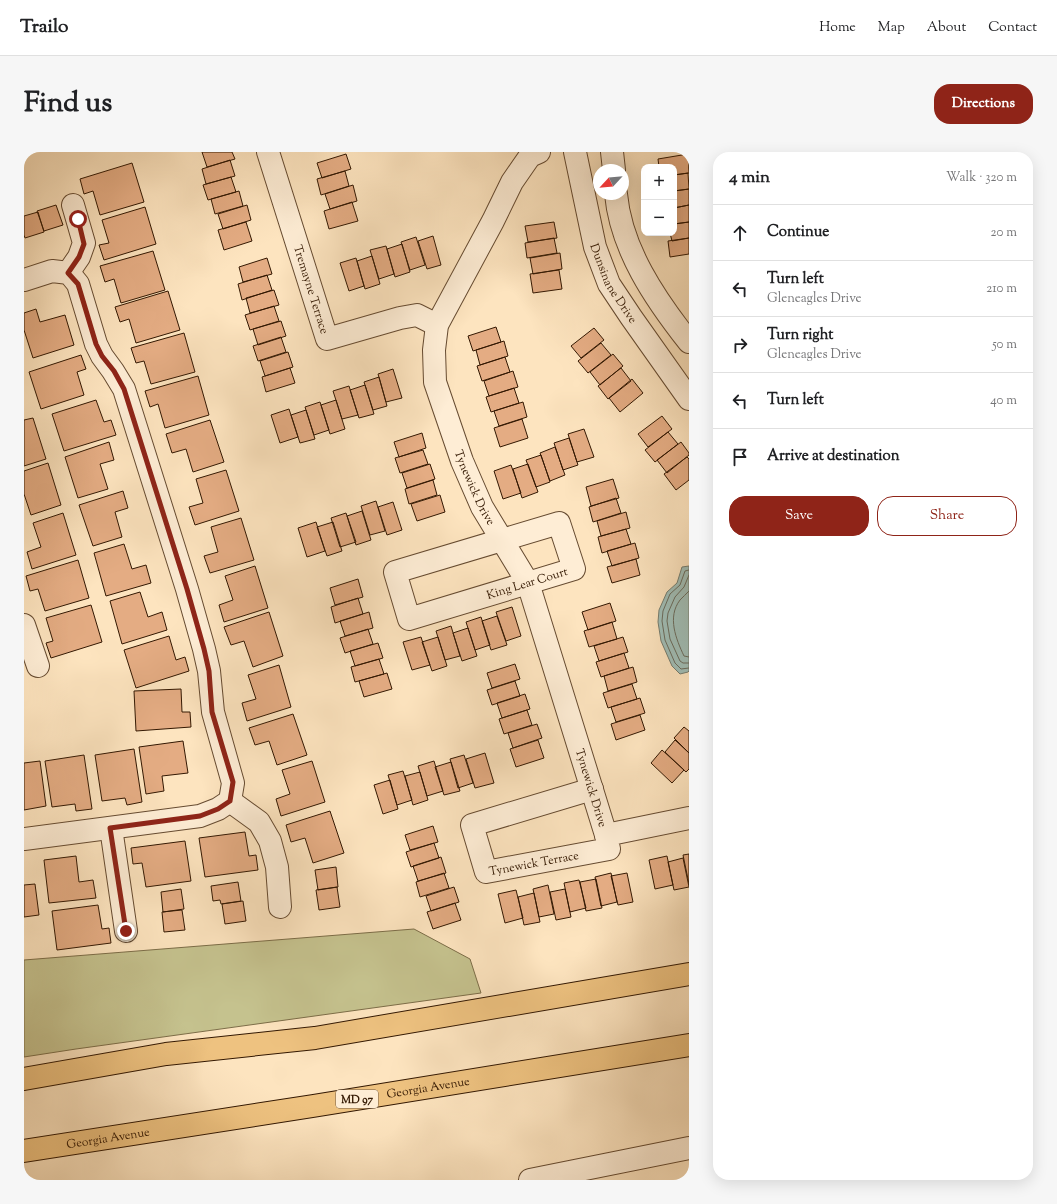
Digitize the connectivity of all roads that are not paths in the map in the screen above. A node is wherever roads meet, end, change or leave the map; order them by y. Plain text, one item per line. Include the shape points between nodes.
1 (268, 152) edge
2 (538, 152) edge
3 (576, 152) edge
4 (612, 152) edge
5 (613, 164) edge
6 (616, 200) edge
7 (73, 205) dead end
8 (68, 273) junction
9 (24, 280) edge
10 (437, 325) junction
11 (689, 342) edge
12 (689, 399) edge
13 (502, 540) junction
14 (528, 583) junction
15 (24, 625) edge
16 (38, 666) dead end
17 (592, 789) junction
18 (230, 801) junction
19 (689, 818) edge
20 (110, 828) junction
21 (606, 835) junction
22 (24, 839) edge
23 (280, 907) dead end
24 (126, 931) dead end
25 (689, 974) edge
26 (689, 1045) edge
27 (24, 1079) edge
28 (689, 1148) edge
29 (24, 1151) edge
30 (530, 1180) edge

1 - 10 street, Tremayne Terrace via 328,339 417,315
2 - 10 street, Tynewick Drive via 530,156 512,182
3 - 12 street, Dunsinane Drive via 595,247 609,284
4 - 5 street
6 - 11 street via 627,242 648,285
7 - 8 street via 84,244
8 - 9 street via 52,272
8 - 18 street via 78,284 96,344 124,389 184,582 209,671 212,712 233,782
10 - 13 street, Tynewick Drive via 434,350 435,382 482,508
13 - 14 street, Tynewick Drive
13 - 14 street, King Lear Court via 559,524 574,569
13 - 14 street, King Lear Court via 395,572 409,619
14 - 17 street, Tynewick Drive
15 - 16 street
17 - 21 street, Tynewick Drive
17 - 21 street, Tynewick Terrace via 472,825 486,872 609,849
18 - 20 street via 200,816
18 - 23 street via 259,822 270,841 277,867
19 - 21 street
20 - 22 street
20 - 24 street
25 - 27 main road via 315,1038 166,1054
26 - 29 main road, Georgia Avenue / MD 97
28 - 30 street

